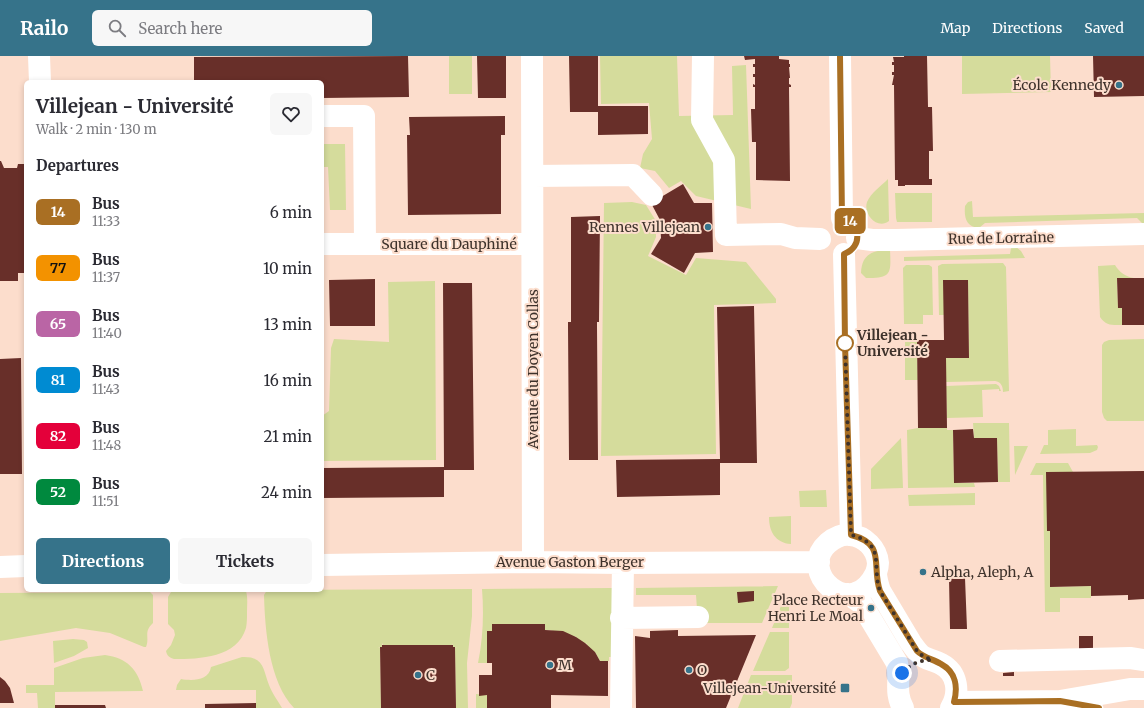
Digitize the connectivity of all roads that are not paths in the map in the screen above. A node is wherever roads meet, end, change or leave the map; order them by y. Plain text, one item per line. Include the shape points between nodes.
1 (39, 56) edge
2 (532, 56) edge
3 (703, 56) edge
4 (840, 56) edge
5 (40, 80) edge
6 (324, 116) edge
7 (533, 176) junction
8 (652, 195) dead end
9 (842, 218) junction
10 (1144, 234) edge
11 (857, 238) junction
12 (820, 239) junction
13 (324, 244) edge
14 (365, 244) junction
15 (532, 244) junction
16 (844, 254) junction
17 (851, 535) junction
18 (533, 562) junction
19 (819, 562) junction
20 (623, 563) junction
21 (324, 565) edge
22 (24, 566) edge
23 (0, 567) edge
24 (876, 573) junction
25 (848, 594) junction
26 (698, 617) dead end
27 (622, 618) junction
28 (932, 660) junction
29 (1144, 660) edge
30 (1000, 661) dead end
31 (899, 680) junction
32 (1144, 689) edge
33 (1060, 701) junction
34 (953, 705) edge
35 (621, 708) edge
36 (903, 708) edge
37 (1099, 708) edge

1 - 5 street
2 - 7 street, Avenue du Doyen Collas
3 - 12 street via 702,120 724,160 726,235 781,234 795,238
4 - 9 street
6 - 14 street, Square du Dauphiné via 364,116
7 - 8 street via 633,175
7 - 15 street, Avenue du Doyen Collas
9 - 11 street via 847,219 855,227
9 - 12 street via 830,219 825,223
10 - 11 street, Rue de Lorraine via 896,240
11 - 16 street via 852,250
12 - 16 street via 829,252
13 - 14 street, Square du Dauphiné
14 - 15 street, Square du Dauphiné
15 - 18 street, Avenue du Doyen Collas
16 - 17 street
17 - 19 street via 837,537 826,545
17 - 24 street via 863,539 872,548 878,564
18 - 20 street, Avenue Gaston Berger
18 - 21 street, Avenue Gaston Berger
19 - 20 street, Avenue Gaston Berger
19 - 25 street via 819,570 826,585
20 - 27 street
22 - 23 street
24 - 25 street via 866,588
24 - 28 street via 880,591 911,642 917,651
25 - 31 street via 861,603 892,654 897,663
26 - 27 street
27 - 35 street
28 - 31 street via 916,662 902,673
28 - 34 street via 948,668 953,676 957,694
29 - 30 street via 1137,658
31 - 36 street via 897,690
32 - 33 street
33 - 34 street
33 - 37 street

